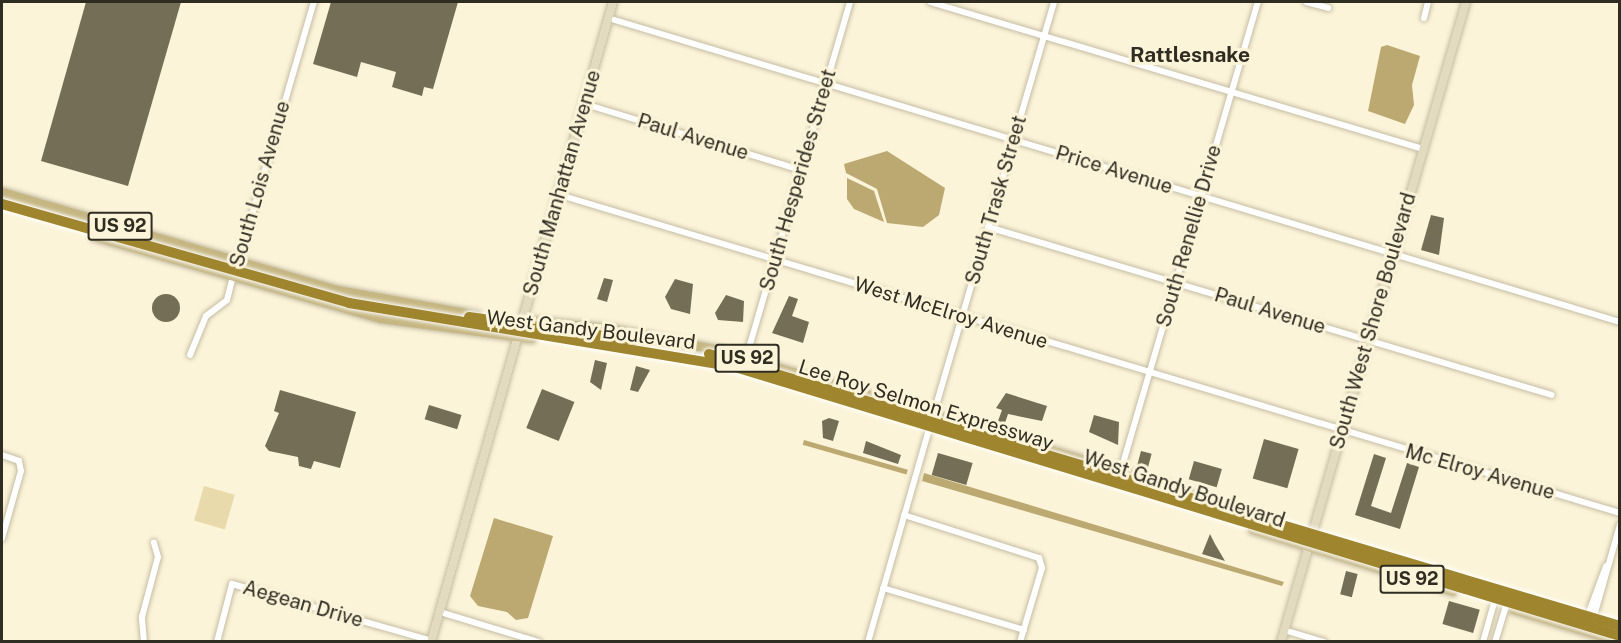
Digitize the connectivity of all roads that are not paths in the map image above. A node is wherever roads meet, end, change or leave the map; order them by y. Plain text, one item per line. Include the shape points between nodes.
1 (314, 2) edge
2 (613, 2) edge
3 (850, 2) edge
4 (930, 2) edge
5 (1054, 2) edge
6 (1258, 2) edge
7 (1306, 2) edge
8 (1426, 2) edge
9 (1466, 2) edge
10 (1328, 8) dead end
11 (608, 18) junction
12 (1424, 18) dead end
13 (1044, 36) junction
14 (826, 83) junction
15 (1231, 92) junction
16 (585, 104) junction
17 (1014, 140) junction
18 (1423, 149) junction
19 (801, 170) junction
20 (2, 192) edge
21 (560, 195) junction
22 (1201, 196) junction
23 (2, 197) edge
24 (30, 200) junction
25 (2, 206) edge
26 (48, 222) junction
27 (988, 227) junction
28 (1393, 253) junction
29 (774, 260) junction
30 (238, 261) junction
31 (233, 276) junction
32 (1176, 283) junction
33 (324, 286) junction
34 (337, 306) junction
35 (962, 316) junction
36 (524, 320) junction
37 (1620, 322) edge
38 (519, 337) junction
39 (1368, 340) junction
40 (702, 346) junction
41 (190, 356) dead end
42 (746, 358) junction
43 (707, 364) junction
44 (1149, 373) junction
45 (819, 380) junction
46 (1552, 395) dead end
47 (854, 407) junction
48 (934, 414) junction
49 (929, 430) junction
50 (1341, 430) junction
51 (1027, 442) junction
52 (2, 455) edge
53 (1030, 459) junction
54 (1121, 470) junction
55 (1148, 479) junction
56 (1117, 486) junction
57 (1620, 513) edge
58 (904, 515) junction
59 (1620, 525) edge
60 (1312, 534) junction
61 (2, 538) edge
62 (154, 543) dead end
63 (1308, 548) junction
64 (883, 588) junction
65 (1494, 603) junction
66 (1506, 606) junction
67 (440, 612) junction
68 (1591, 615) junction
69 (1620, 625) edge
70 (1571, 628) junction
71 (1024, 630) junction
72 (1284, 630) junction
73 (1301, 638) edge
74 (1618, 639) edge
75 (431, 641) edge
76 (144, 642) edge
77 (217, 642) edge
78 (539, 642) edge
79 (868, 642) edge
80 (1020, 642) edge
81 (1281, 642) edge
82 (1324, 642) edge
83 (1483, 642) edge
84 (1495, 642) edge

1 - 30 street, South Lois Avenue
2 - 11 street, South Manhattan Avenue
3 - 14 street, South Hesperides Street
4 - 13 street
5 - 13 street, South Trask Street
6 - 15 street, South Renellie Drive
7 - 10 street
8 - 12 street
9 - 18 street, South West Shore Boulevard
11 - 14 street, Price Avenue
11 - 16 street, South Manhattan Avenue
13 - 15 street
13 - 17 street, South Trask Street
14 - 17 street, Price Avenue
14 - 19 street, South Hesperides Street
15 - 18 street
15 - 22 street, South Renellie Drive
16 - 19 street, Paul Avenue
16 - 21 street, South Manhattan Avenue
17 - 22 street, Price Avenue
17 - 27 street, South Trask Street
18 - 28 street, South West Shore Boulevard
19 - 29 street, South Hesperides Street
20 - 24 main road, West Gandy Boulevard / US 92
21 - 29 street, West McElroy Avenue
21 - 36 street, South Manhattan Avenue
22 - 28 street, Price Avenue
22 - 32 street, South Renellie Drive
23 - 24 main road
23 - 69 highway, Lee Roy Selmon Expressway, bridge via 350,296 737,360
24 - 30 main road, West Gandy Boulevard / US 92
25 - 26 main road, West Gandy Boulevard / US 92
25 - 74 highway, Lee Roy Selmon Expressway, bridge via 340,301 735,367
26 - 30 main road via 216,267
26 - 31 main road, West Gandy Boulevard / US 92
27 - 32 street, Paul Avenue
27 - 35 street, South Trask Street
28 - 37 street, Price Avenue
28 - 39 street, South West Shore Boulevard
29 - 35 street, West McElroy Avenue
29 - 42 street, South Hesperides Street
30 - 31 street, South Lois Avenue
30 - 33 main road, West Gandy Boulevard / US 92
31 - 33 main road via 260,271
31 - 34 main road, West Gandy Boulevard / US 92
31 - 41 street, South Lois Avenue via 227,300 206,316
32 - 39 street, Paul Avenue
32 - 44 street, South Renellie Drive
33 - 36 main road, West Gandy Boulevard / US 92 via 412,306
34 - 36 main road via 497,330
34 - 38 main road, West Gandy Boulevard / US 92 via 411,324
35 - 44 street, West McElroy Avenue
35 - 48 street, South Trask Street
36 - 38 street, South Manhattan Avenue
36 - 40 main road, West Gandy Boulevard / US 92
38 - 40 main road via 546,328
38 - 43 main road, West Gandy Boulevard / US 92
38 - 67 street, South Manhattan Avenue
39 - 46 street, Paul Avenue
39 - 50 street, South West Shore Boulevard
40 - 42 main road, West Gandy Boulevard / US 92
42 - 45 main road, West Gandy Boulevard / US 92
43 - 45 main road via 723,358 791,378
43 - 47 main road, West Gandy Boulevard / US 92
44 - 50 street, West McElroy Avenue
44 - 54 street, South Renellie Drive
45 - 48 main road, West Gandy Boulevard / US 92
47 - 48 main road via 917,422
47 - 49 main road, West Gandy Boulevard / US 92
48 - 49 street, South Trask Street
48 - 51 main road, West Gandy Boulevard / US 92
49 - 51 main road via 940,422
49 - 53 main road, West Gandy Boulevard / US 92
49 - 58 street, South Trask Street
50 - 57 street, Mc Elroy Avenue
50 - 60 street, South West Shore Boulevard
51 - 54 main road, West Gandy Boulevard / US 92
52 - 61 street via 19,460 21,471
53 - 54 main road via 1103,478
53 - 56 main road, West Gandy Boulevard / US 92
54 - 55 main road, West Gandy Boulevard / US 92
55 - 56 main road
55 - 60 main road, West Gandy Boulevard / US 92
56 - 63 main road, West Gandy Boulevard / US 92
58 - 64 street, South Trask Street
58 - 71 street via 1031,551 1039,558 1042,568
59 - 68 street
60 - 63 street, South West Shore Boulevard
60 - 68 main road, West Gandy Boulevard / US 92
62 - 76 street via 158,557 142,617
63 - 65 main road, West Gandy Boulevard / US 92
63 - 72 street, South West Shore Boulevard
64 - 71 street
64 - 79 street, South Trask Street
65 - 66 main road, West Gandy Boulevard / US 92
65 - 83 street
66 - 70 main road, West Gandy Boulevard / US 92
66 - 84 street
67 - 75 street, South Manhattan Avenue
67 - 78 street
68 - 69 main road, West Gandy Boulevard / US 92
68 - 70 main road
70 - 74 main road, West Gandy Boulevard / US 92
71 - 80 street
72 - 73 street
72 - 81 street, South West Shore Boulevard
73 - 82 street
75 - 77 street, Aegean Drive via 232,584

